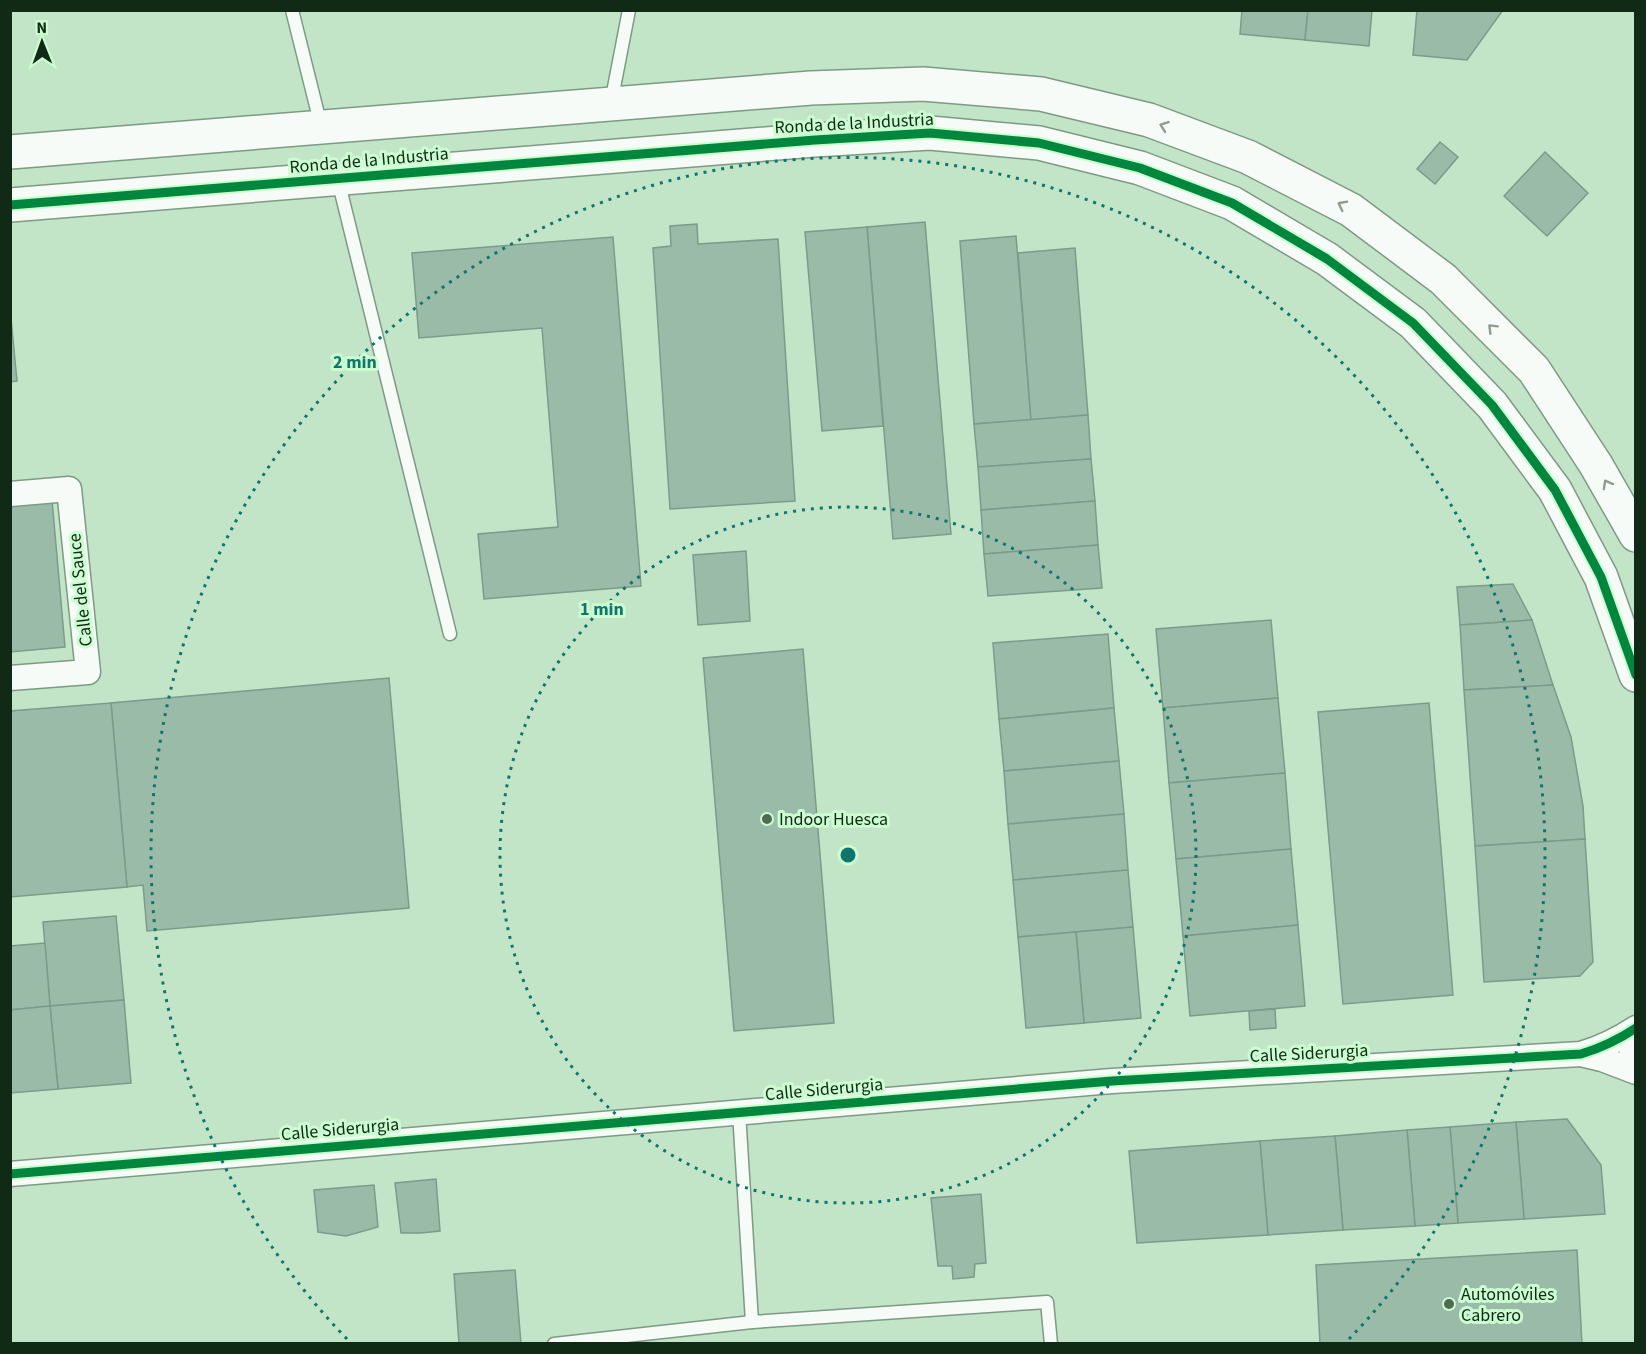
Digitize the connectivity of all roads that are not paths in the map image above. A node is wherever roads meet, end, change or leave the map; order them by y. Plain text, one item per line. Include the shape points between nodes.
1 (292, 10) edge
2 (629, 10) edge
3 (611, 104) junction
4 (321, 128) junction
5 (10, 152) edge
6 (338, 179) junction
7 (10, 205) edge
8 (10, 494) edge
9 (1635, 536) edge
10 (450, 634) dead end
11 (1635, 675) edge
12 (10, 678) edge
13 (1635, 1028) edge
14 (1635, 1037) edge
15 (1635, 1052) edge
16 (1581, 1054) junction
17 (1635, 1072) edge
18 (739, 1112) junction
19 (10, 1173) edge
20 (752, 1322) junction
21 (554, 1344) edge
22 (1051, 1344) edge

1 - 4 lane
2 - 3 lane
3 - 4 street, Ronda de la Industria
9 -> 3 street, Ronda de la Industria via 1596,465 1534,370 1443,279 1351,210 1248,157 1149,120 1041,94 923,84 811,88
4 - 5 street, Ronda de la Industria
6 - 7 street, Ronda de la Industria
6 - 10 lane
6 - 11 street, Ronda de la Industria via 930,133 1039,143 1140,168 1232,203 1327,259 1413,323 1492,405 1555,490 1602,578
8 - 12 street, Calle del Sauce via 69,489 88,672
13 - 16 street, Calle Siderurgia via 1620,1039
14 - 15 street
16 - 17 street, Calle Siderurgia
16 - 18 street, Calle Siderurgia via 1112,1082
18 - 19 street, Calle Siderurgia
18 - 20 lane
20 - 21 lane
20 - 22 lane via 1047,1302

